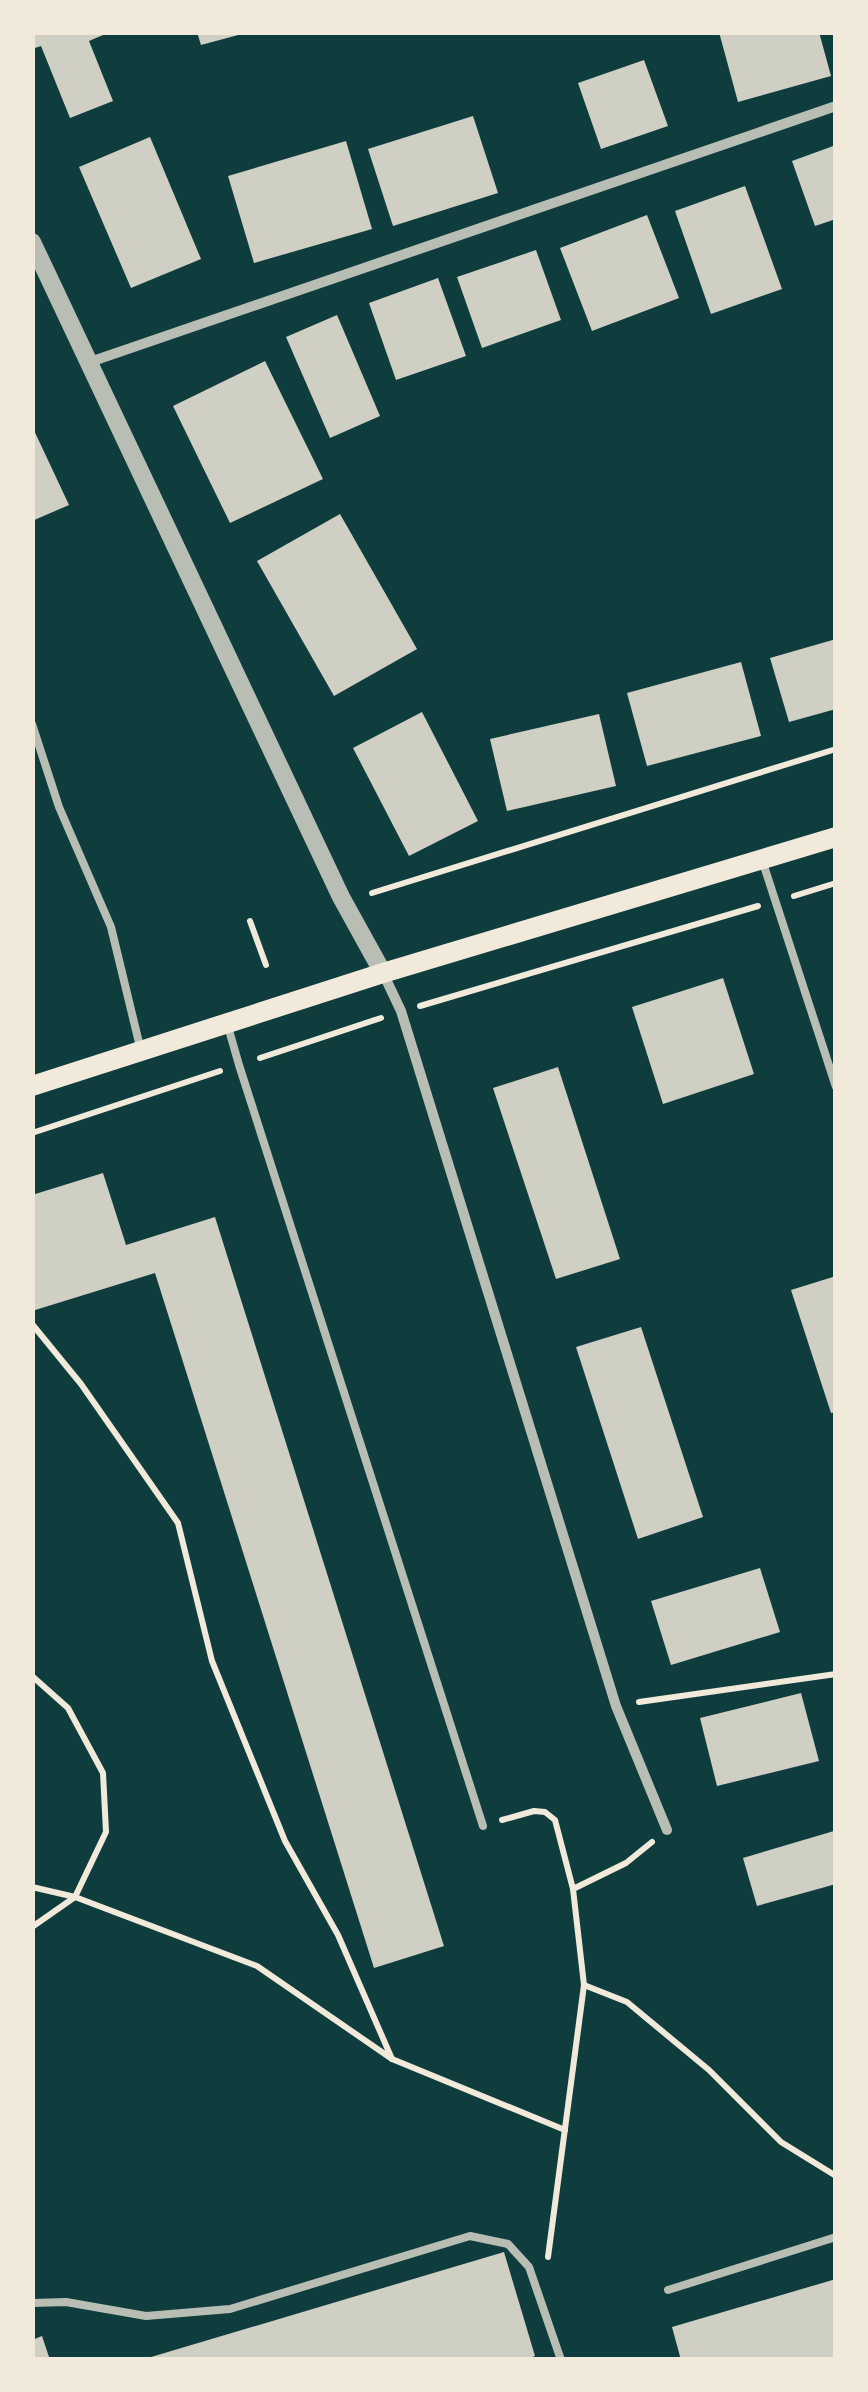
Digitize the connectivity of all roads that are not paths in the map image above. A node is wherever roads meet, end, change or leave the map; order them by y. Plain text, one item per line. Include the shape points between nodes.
1 (836, 106) edge
2 (32, 242) edge
3 (90, 362) junction
4 (32, 724) edge
5 (836, 836) edge
6 (762, 859) junction
7 (383, 973) junction
8 (227, 1023) junction
9 (141, 1051) junction
10 (32, 1086) edge
11 (836, 1087) edge
12 (483, 1826) road end
13 (666, 1830) road end
14 (836, 2237) edge
15 (668, 2290) dead end
16 (32, 2303) edge
17 (561, 2360) edge

1 - 3 street
2 - 3 street
3 - 7 street via 341,897
4 - 9 lane via 112,927
5 - 6 main road
6 - 7 main road
6 - 11 lane
7 - 8 main road
7 - 13 street via 407,1030 616,1706
8 - 9 main road
8 - 12 lane
9 - 10 main road
14 - 15 lane
16 - 17 lane via 146,2316 230,2310 470,2236 508,2244 528,2268

